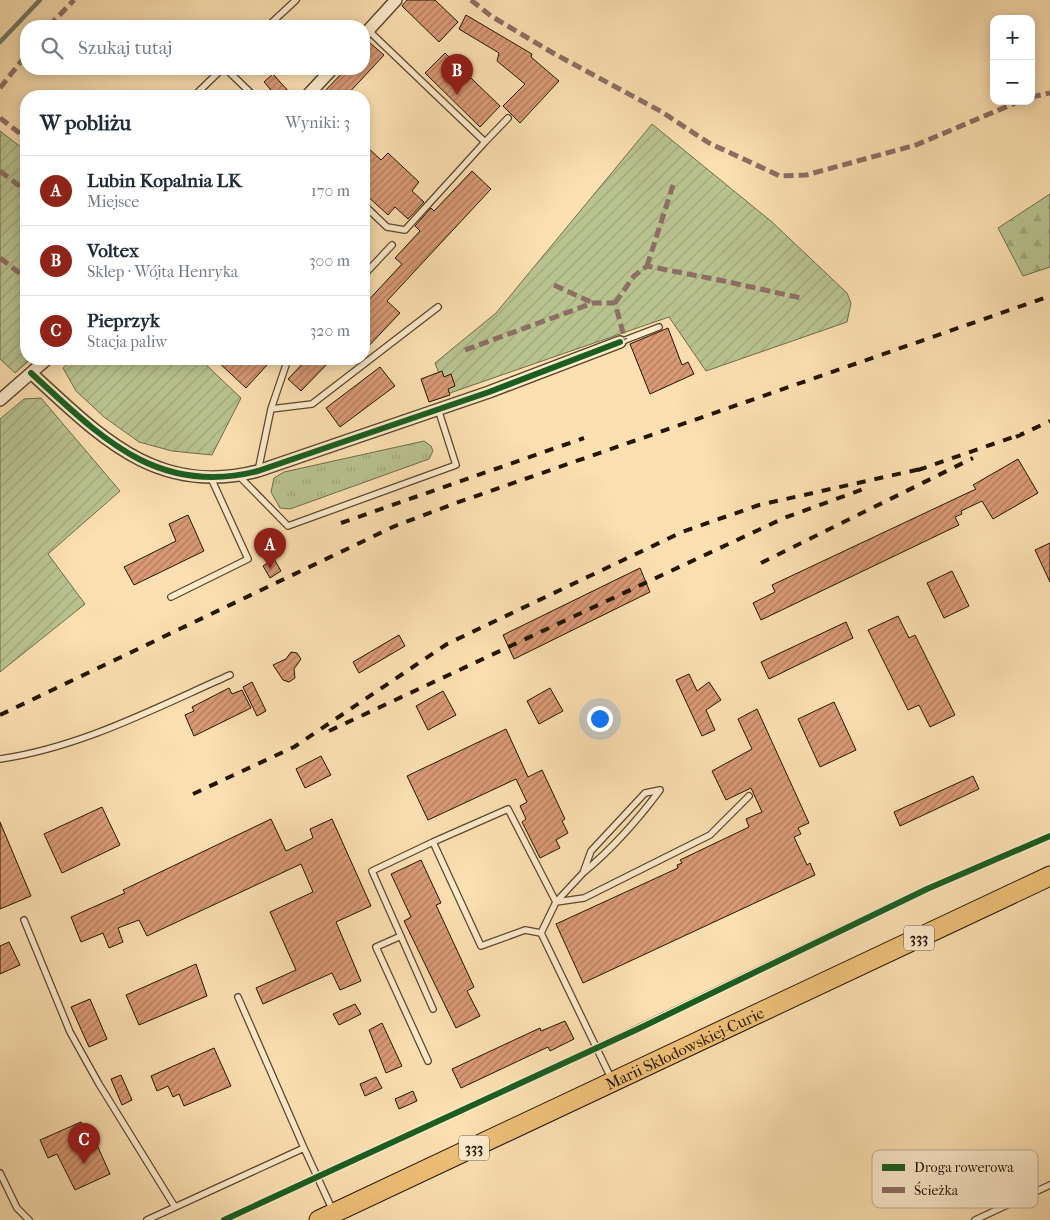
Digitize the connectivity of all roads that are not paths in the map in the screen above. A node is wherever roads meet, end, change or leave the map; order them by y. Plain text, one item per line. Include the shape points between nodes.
1 (296, 0) edge
2 (396, 0) edge
3 (274, 20) edge
4 (370, 28) edge
5 (370, 36) edge
6 (216, 75) edge
7 (232, 75) edge
8 (326, 75) edge
9 (200, 90) edge
10 (248, 90) edge
11 (313, 90) edge
12 (508, 118) dead end
13 (485, 142) junction
14 (370, 210) edge
15 (392, 245) dead end
16 (370, 269) edge
17 (438, 306) dead end
18 (659, 327) dead end
19 (620, 342) joint
20 (370, 359) edge
21 (40, 365) edge
22 (286, 365) edge
23 (362, 365) edge
24 (31, 373) junction
25 (0, 400) edge
26 (271, 408) junction
27 (438, 409) junction
28 (258, 471) junction
29 (239, 476) junction
30 (211, 478) junction
31 (171, 597) dead end
32 (230, 675) dead end
33 (0, 759) edge
34 (749, 796) dead end
35 (433, 842) junction
36 (583, 874) junction
37 (1050, 876) edge
38 (927, 889) dead end
39 (556, 902) junction
40 (24, 920) dead end
41 (541, 933) junction
42 (401, 936) junction
43 (238, 997) dead end
44 (434, 1009) dead end
45 (597, 1048) junction
46 (428, 1061) dead end
47 (613, 1082) junction
48 (304, 1148) junction
49 (0, 1174) edge
50 (1050, 1186) edge
51 (1038, 1191) edge
52 (175, 1207) junction
53 (1001, 1208) edge
54 (324, 1218) edge
55 (29, 1220) edge
56 (147, 1220) edge
57 (975, 1220) edge

1 - 3 lane
2 - 4 street
5 - 13 lane
6 - 9 lane
7 - 10 lane
8 - 11 street
12 - 13 lane
13 - 14 lane via 405,230 387,227
15 - 16 lane
17 - 20 lane
18 - 19 lane
19 - 27 street
21 - 24 street
22 - 26 lane
23 - 26 lane via 312,404
24 - 25 street
24 - 30 street via 93,429 132,458 179,475
26 - 28 lane
27 - 28 street
27 - 29 lane via 456,465 288,526
28 - 29 street
29 - 30 street
30 - 31 lane via 248,560
32 - 33 lane via 82,740
34 - 39 lane via 710,835 584,898
35 - 39 lane via 508,809
35 - 41 lane via 481,946 526,930
35 - 42 lane via 372,871
36 - 36 lane via 590,851 645,793 660,790 633,826
36 - 39 lane
37 - 47 main road, Marii Skłodowskiej-Curie / 333
38 - 45 lane
39 - 41 lane
40 - 52 lane via 70,1032
41 - 45 lane
42 - 44 lane
42 - 46 lane via 376,947
43 - 48 lane
45 - 47 lane
47 - 54 main road, Marii Skłodowskiej-Curie / 333
48 - 52 lane
48 - 54 lane
49 - 55 lane via 16,1208
50 - 51 lane
52 - 56 lane
53 - 57 lane

